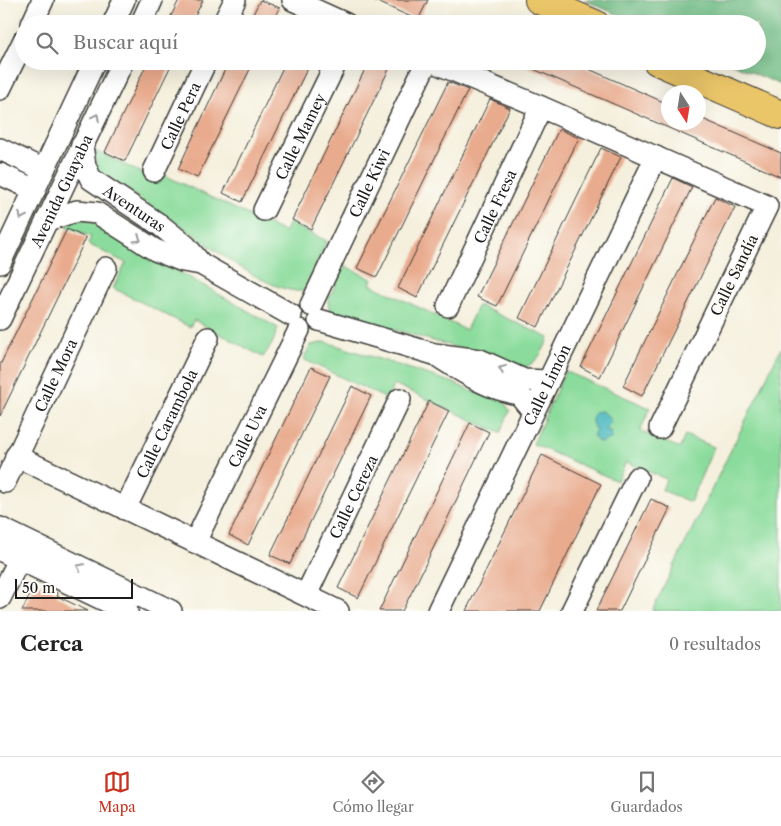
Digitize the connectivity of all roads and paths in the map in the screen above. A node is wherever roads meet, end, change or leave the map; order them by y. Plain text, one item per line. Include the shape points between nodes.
1 (43, 0) edge
2 (124, 0) edge
3 (152, 0) edge
4 (235, 0) edge
5 (294, 0) edge
6 (516, 0) edge
7 (539, 0) edge
8 (36, 15) edge
9 (117, 15) edge
10 (144, 15) edge
11 (228, 15) edge
12 (326, 15) edge
13 (550, 15) edge
14 (573, 15) edge
15 (15, 58) edge
16 (91, 70) edge
17 (119, 70) edge
18 (202, 70) edge
19 (333, 70) edge
20 (423, 70) edge
21 (454, 70) edge
22 (677, 70) edge
23 (703, 70) edge
24 (0, 89) edge
25 (781, 104) edge
26 (541, 106) junction
27 (781, 115) edge
28 (82, 146) junction
29 (0, 149) edge
30 (656, 157) junction
31 (24, 159) junction
32 (44, 170) junction
33 (154, 171) dead end
34 (7, 178) edge
35 (91, 179) junction
36 (34, 190) junction
37 (264, 210) dead end
38 (77, 211) junction
39 (47, 220) junction
40 (0, 262) edge
41 (201, 264) junction
42 (106, 268) dead end
43 (8, 279) edge
44 (448, 306) dead end
45 (315, 313) junction
46 (0, 319) edge
47 (295, 323) junction
48 (208, 338) dead end
49 (548, 381) junction
50 (522, 387) junction
51 (400, 399) dead end
52 (533, 411) junction
53 (660, 428) dead end
54 (16, 456) junction
55 (637, 478) dead end
56 (5, 482) dead end
57 (125, 509) junction
58 (0, 528) edge
59 (195, 542) junction
60 (0, 550) edge
61 (20, 557) junction
62 (306, 595) junction
63 (0, 598) edge
64 (131, 606) edge
65 (171, 611) edge
66 (338, 611) edge
67 (438, 611) edge
68 (572, 611) edge

1 - 8 street
2 - 9 street
3 - 10 street
4 - 11 street
5 - 12 street
6 - 13 main road
7 - 14 main road
15 - 24 street
16 - 32 street, Avenida Guayaba
28 -> 17 street, Avenida Guayaba
18 - 33 street, Calle Pera
19 - 37 street, Calle Mamey
20 - 45 street, Calle Kiwi
21 - 26 street
22 - 27 main road
23 - 25 main road
26 - 30 street, Calle Sandía
26 - 44 street, Calle Fresa
28 - 35 street, Aventuras
28 - 39 street, Avenida Guayaba
29 - 31 street
30 - 49 street, Calle Limón
30 - 53 street, Calle Sandía via 767,206
31 - 32 street
31 - 34 street
32 - 36 street, Avenida Guayaba
34 - 36 street
35 - 38 street
35 - 41 street, Aventuras via 160,225 186,246
36 -> 40 street, Avenida Guayaba
38 - 39 street, Aventuras
38 -> 41 street, Aventuras via 96,213 156,250
39 - 43 street, Avenida Guayaba
41 - 47 street, Aventuras
42 - 54 street, Calle Mora
43 - 46 street, Avenida Guayaba
45 - 47 street via 299,305
45 - 50 street via 434,354 480,360
47 - 59 street, Calle Uva
48 - 57 street, Calle Carambola
49 - 50 street
49 - 52 street, Calle Limón
50 - 52 street
51 - 62 street, Calle Cereza
52 - 67 street, Calle Limón
54 - 56 street, Calle Mora
54 - 57 street
55 - 68 street
57 - 59 street
58 - 61 street
59 - 62 street
60 - 61 street
61 - 63 street
61 - 64 street
62 - 66 street
64 - 65 street

